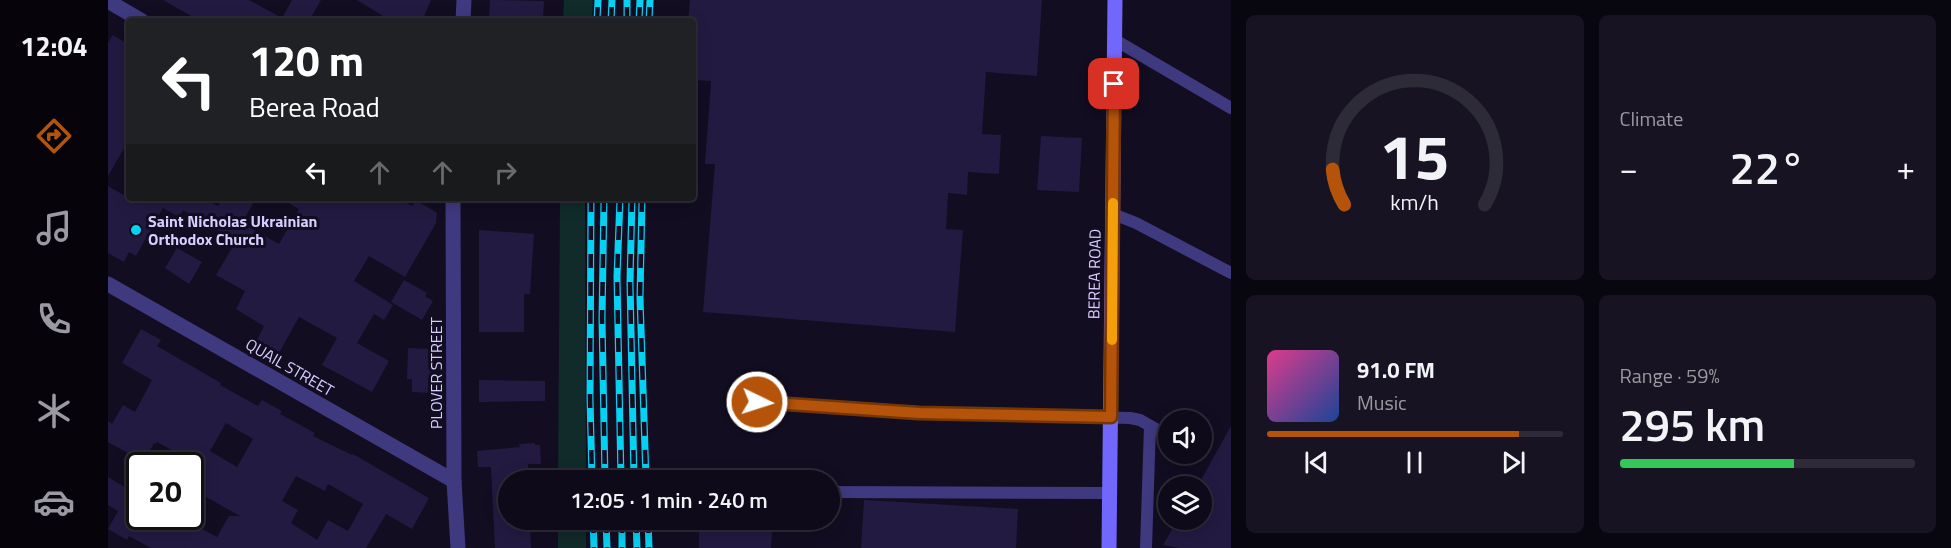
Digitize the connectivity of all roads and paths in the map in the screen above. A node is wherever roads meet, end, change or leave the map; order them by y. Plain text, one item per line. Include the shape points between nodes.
1 (464, 0) edge
2 (1116, 0) edge
3 (108, 1) edge
4 (137, 18) edge
5 (463, 18) edge
6 (1115, 40) junction
7 (1231, 108) edge
8 (451, 201) edge
9 (1113, 214) junction
10 (1231, 273) edge
11 (108, 284) edge
12 (757, 402) dead end
13 (1111, 417) junction
14 (1150, 426) junction
15 (1158, 430) edge
16 (454, 481) junction
17 (840, 492) edge
18 (1110, 493) junction
19 (458, 548) edge
20 (1109, 548) edge
21 (1146, 548) edge

1 - 5 street
2 - 6 main road, BEREA ROAD
3 - 4 street
6 - 7 lane
6 - 9 main road, BEREA ROAD
8 - 16 street, PLOVER STREET
9 - 10 lane
9 - 13 main road, BEREA ROAD
11 - 16 street, QUAIL STREET
12 - 13 lane via 919,413
13 - 14 lane via 1130,418
13 - 18 main road, BEREA ROAD
14 - 15 lane
14 - 21 lane
16 - 19 street, PLOVER STREET
17 - 18 lane
18 - 20 main road, BEREA ROAD

